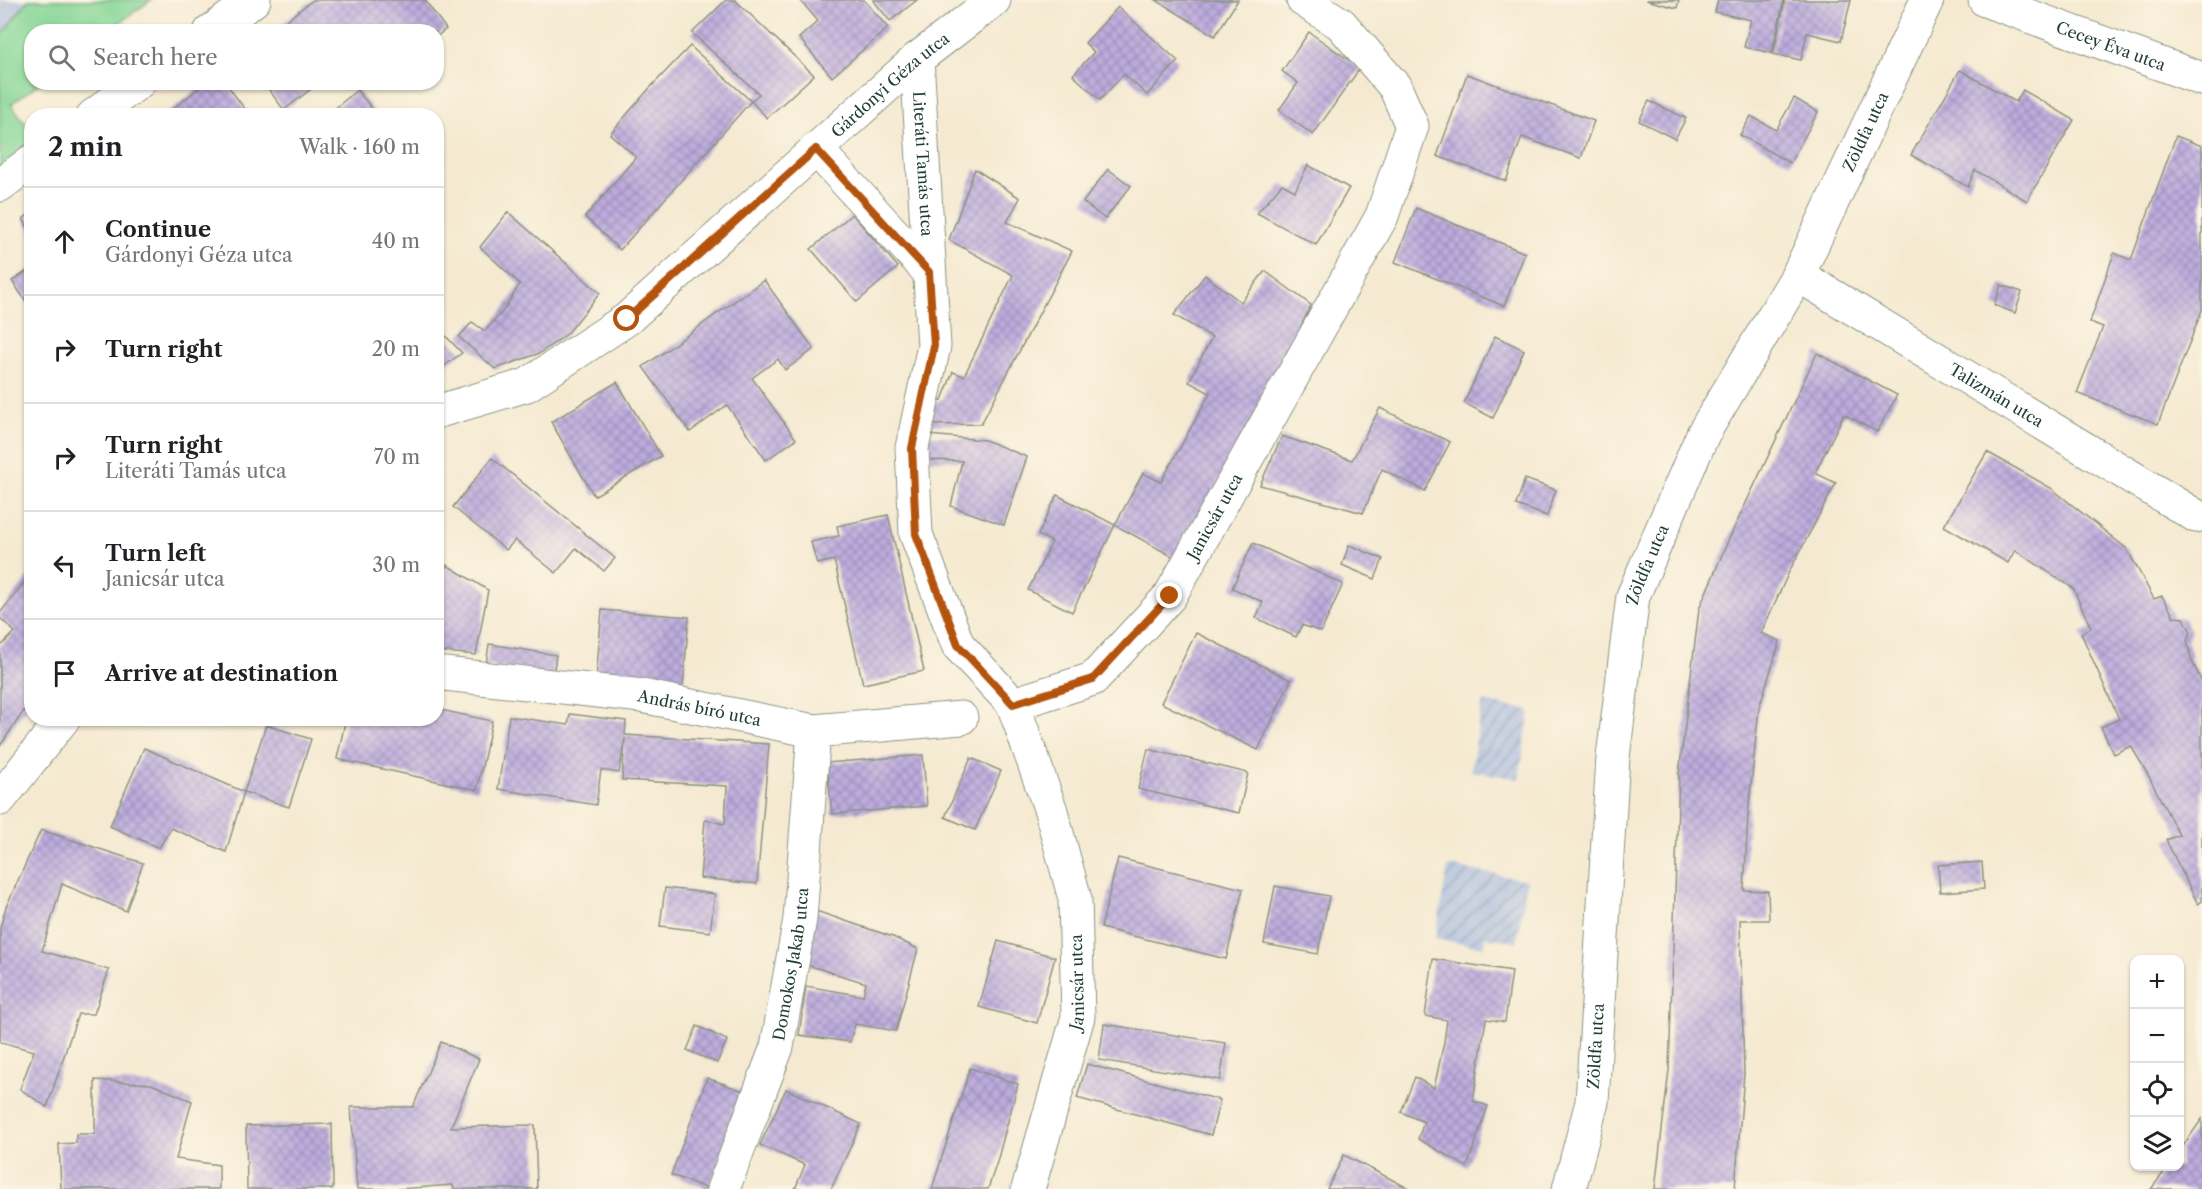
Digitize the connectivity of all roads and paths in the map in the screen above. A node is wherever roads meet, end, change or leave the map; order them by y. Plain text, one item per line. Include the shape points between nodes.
1 (254, 0) edge
2 (994, 0) edge
3 (1303, 0) edge
4 (1927, 0) edge
5 (1985, 0) edge
6 (221, 24) edge
7 (917, 59) junction
8 (2202, 79) edge
9 (128, 90) edge
10 (104, 108) edge
11 (816, 149) junction
12 (24, 167) edge
13 (0, 185) edge
14 (929, 272) junction
15 (1798, 275) junction
16 (444, 410) edge
17 (2200, 514) edge
18 (444, 674) edge
19 (1013, 704) junction
20 (961, 718) dead end
21 (58, 726) edge
22 (814, 731) junction
23 (0, 799) edge
24 (723, 1189) edge
25 (1028, 1189) edge
26 (1569, 1189) edge

1 - 6 street
2 - 7 street, Gárdonyi Géza utca
3 - 19 street, Janicsár utca via 1341,24 1395,87 1412,126 1382,216 1170,596 1093,679
4 - 15 street, Zöldfa utca
5 - 8 street, Cecey Éva utca
7 - 11 street, Gárdonyi Géza utca
7 - 14 street, Literáti Tamás utca
9 - 10 street
11 - 14 street
11 - 16 street, Gárdonyi Géza utca via 627,319 527,385
12 - 13 street
14 - 19 street, Literáti Tamás utca via 934,346 912,448 916,534 958,645
15 - 17 street, Talizmán utca
15 - 26 street, Zöldfa utca via 1703,434 1633,596 1613,757 1592,1102
18 - 22 street, András bíró utca via 642,696
19 - 25 street, Janicsár utca via 1051,811 1075,899 1078,1017
20 - 22 street, András bíró utca
21 - 23 street
22 - 24 street, Domokos Jakab utca via 800,919 777,1047

